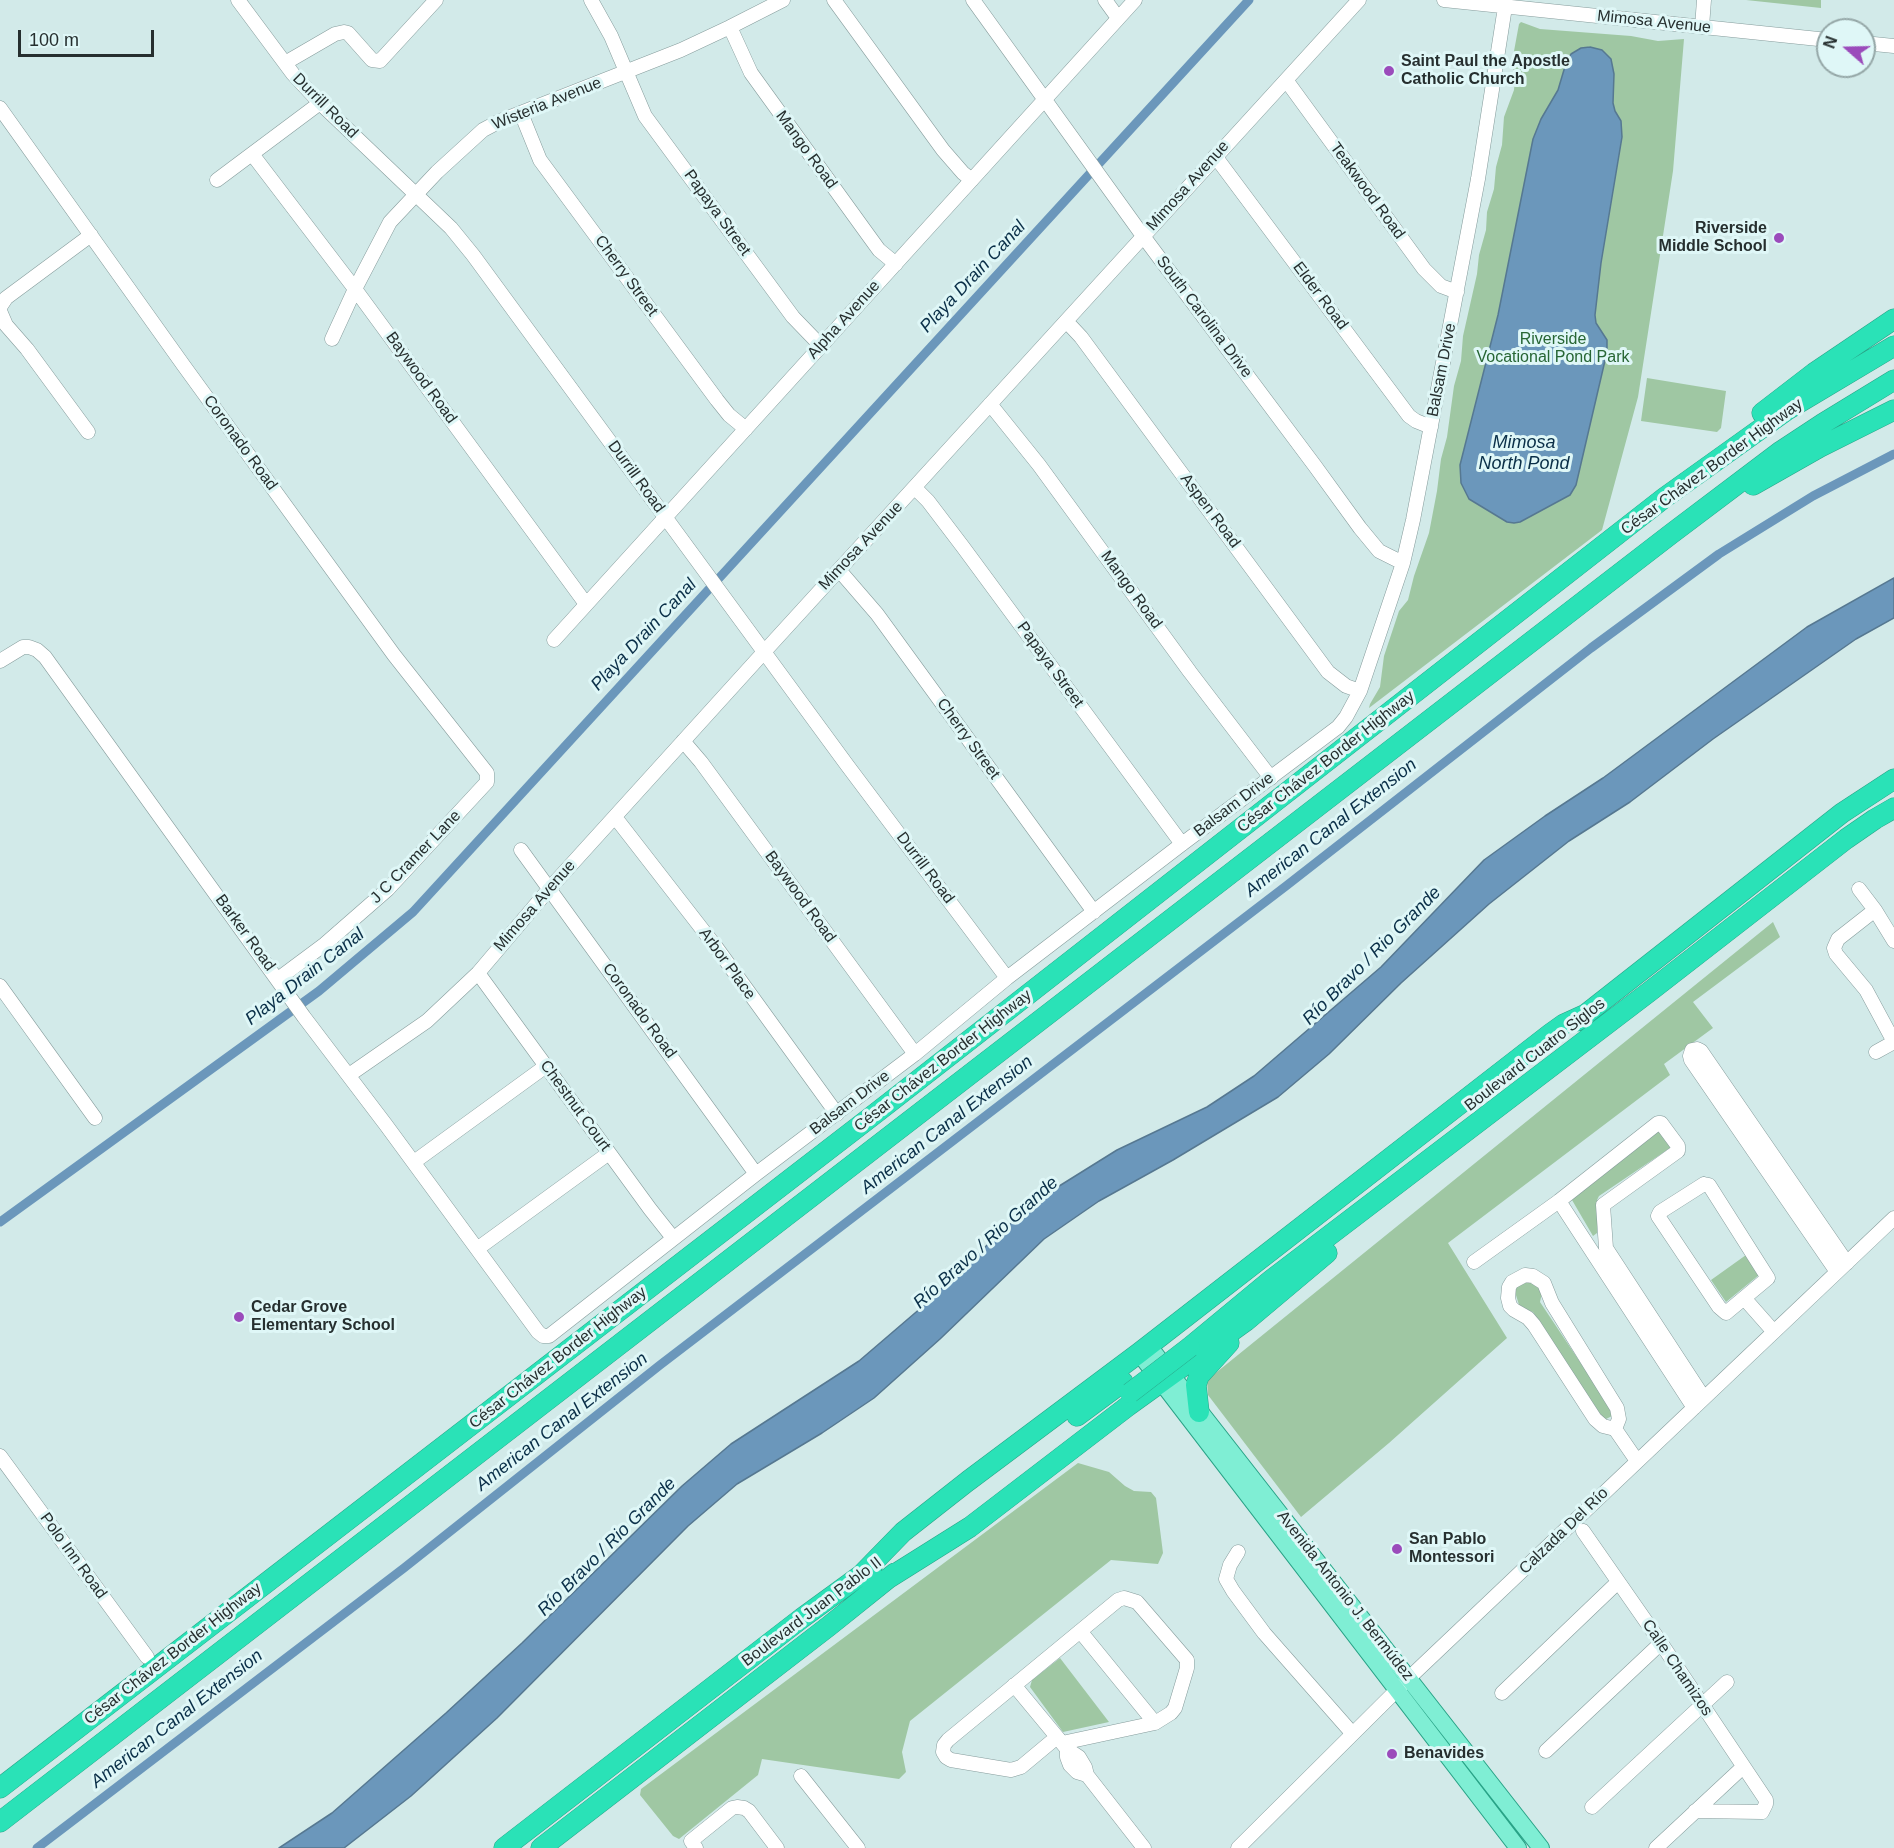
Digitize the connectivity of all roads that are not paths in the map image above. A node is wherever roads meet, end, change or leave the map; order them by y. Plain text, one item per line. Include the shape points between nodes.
1 (238, 0) edge
2 (436, 0) edge
3 (591, 0) edge
4 (783, 0) edge
5 (834, 0) edge
6 (973, 0) edge
7 (1105, 0) edge
8 (1135, 0) edge
9 (1359, 0) edge
10 (1444, 0) edge
11 (1704, 0) edge
12 (1505, 7) junction
13 (1118, 18) junction
14 (730, 27) junction
15 (1702, 27) junction
16 (1816, 39) edge
17 (1876, 44) edge
18 (1894, 46) edge
19 (285, 63) junction
20 (627, 71) junction
21 (1286, 80) junction
22 (1045, 99) junction
23 (320, 103) junction
24 (0, 108) edge
25 (521, 113) junction
26 (252, 154) junction
27 (1215, 156) junction
28 (217, 180) dead end
29 (972, 180) junction
30 (416, 194) junction
31 (91, 235) junction
32 (1143, 236) junction
33 (896, 264) junction
34 (355, 288) junction
35 (1457, 292) junction
36 (0, 309) edge
37 (1894, 319) edge
38 (1066, 321) junction
39 (332, 339) dead end
40 (821, 346) junction
41 (1894, 346) edge
42 (1894, 380) edge
43 (990, 404) junction
44 (1894, 410) edge
45 (1431, 427) junction
46 (746, 429) junction
47 (88, 432) dead end
48 (915, 488) junction
49 (1664, 498) junction
50 (666, 517) junction
51 (1671, 534) junction
52 (1403, 563) junction
53 (839, 570) junction
54 (586, 604) junction
55 (554, 640) dead end
56 (764, 652) junction
57 (0, 662) edge
58 (1360, 691) junction
59 (683, 741) junction
60 (487, 773) joint
61 (1271, 778) junction
62 (1894, 779) edge
63 (1894, 808) edge
64 (615, 817) junction
65 (1182, 844) junction
66 (521, 850) dead end
67 (550, 888) junction
68 (1859, 889) dead end
69 (1875, 910) junction
70 (1094, 912) junction
71 (1894, 941) edge
72 (477, 972) junction
73 (1007, 978) junction
74 (278, 979) junction
75 (0, 986) edge
76 (1586, 1014) junction
77 (1894, 1042) edge
78 (1876, 1052) dead end
79 (915, 1054) junction
80 (546, 1066) junction
81 (349, 1076) junction
82 (1733, 1109) dead end
83 (837, 1114) junction
84 (95, 1118) dead end
85 (1481, 1120) junction
86 (609, 1154) junction
87 (414, 1162) junction
88 (756, 1174) junction
89 (1364, 1200) junction
90 (1558, 1200) junction
91 (1894, 1218) edge
92 (673, 1238) junction
93 (477, 1249) junction
94 (1600, 1251) junction
95 (1474, 1262) dead end
96 (1842, 1267) junction
97 (1744, 1298) junction
98 (1246, 1321) junction
99 (1774, 1332) junction
100 (543, 1335) joint
101 (1187, 1340) junction
102 (1143, 1349) junction
103 (1166, 1378) junction
104 (1125, 1388) junction
105 (1704, 1398) junction
106 (1694, 1408) junction
107 (1199, 1412) junction
108 (1616, 1429) junction
109 (0, 1456) edge
110 (1637, 1461) junction
111 (1583, 1531) dead end
112 (1238, 1552) dead end
113 (862, 1574) junction
114 (884, 1581) junction
115 (1618, 1582) junction
116 (1080, 1631) junction
117 (1661, 1643) junction
118 (147, 1657) dead end
119 (1409, 1678) junction
120 (1727, 1682) dead end
121 (1014, 1685) junction
122 (1397, 1690) junction
123 (1502, 1693) dead end
124 (1701, 1704) junction
125 (1155, 1723) junction
126 (1352, 1733) junction
127 (1062, 1743) junction
128 (1546, 1751) dead end
129 (1743, 1767) junction
130 (801, 1776) dead end
131 (0, 1788) edge
132 (1592, 1808) dead end
133 (1695, 1811) junction
134 (0, 1822) edge
135 (693, 1844) edge
136 (1661, 1846) edge
137 (504, 1848) edge
138 (541, 1848) edge
139 (777, 1848) edge
140 (858, 1848) edge
141 (1144, 1848) edge
142 (1239, 1848) edge
143 (1518, 1848) edge
144 (1541, 1848) edge

1 - 19 street, Durrill Road
2 - 19 street via 380,62 372,60 344,32
3 - 20 street, Papaya Street
4 - 14 street, Wisteria Avenue
5 - 29 street via 943,150
6 - 22 street, South Carolina Drive
7 - 13 street
8 - 13 street, Alpha Avenue
9 - 21 street, Mimosa Avenue
10 - 12 street, Mimosa Avenue
11 - 15 street
12 - 15 street, Mimosa Avenue
12 - 35 street, Balsam Drive
13 - 22 street, Alpha Avenue
14 - 20 street, Wisteria Avenue
14 - 33 street, Mango Road via 751,74 879,250
15 - 16 street, Mimosa Avenue
17 - 18 street
19 - 23 street, Durrill Road
20 - 25 street, Wisteria Avenue
20 - 40 street, Papaya Street via 645,117 793,317
21 - 27 street, Mimosa Avenue
21 - 35 street, Teakwood Road via 1424,269 1441,286
22 - 29 street, Alpha Avenue
22 - 32 street, South Carolina Drive
23 - 26 street
23 - 30 street, Durrill Road
24 - 31 street, Coronado Road
25 - 30 street, Wisteria Avenue via 476,135
25 - 46 street, Cherry Street via 540,160 729,416
26 - 28 street
26 - 34 street, Baywood Road
27 - 32 street, Mimosa Avenue
27 - 45 street, Elder Road via 1409,416
29 - 33 street, Alpha Avenue
30 - 34 street, Wisteria Avenue via 390,222
30 - 50 street, Durrill Road via 474,255
31 - 36 street via 6,298
31 - 60 street, Coronado Road via 394,655
32 - 38 street, Mimosa Avenue
32 - 52 street, South Carolina Drive via 1379,552
33 - 40 street, Alpha Avenue
34 - 39 street, Wisteria Avenue
34 - 54 street, Baywood Road
35 - 45 street, Balsam Drive
36 - 47 street via 6,325
37 - 49 highway via 1787,393 1705,459
38 - 43 street, Mimosa Avenue
38 - 58 street, Aspen Road via 1328,672
40 - 46 street, Alpha Avenue
41 - 49 highway, César Chávez Border Highway via 1787,410
42 - 51 highway, César Chávez Border Highway via 1780,451
43 - 48 street, Mimosa Avenue
43 - 61 street, Mango Road
44 - 51 highway via 1820,447
45 - 52 street, Balsam Drive
46 - 50 street, Alpha Avenue
48 - 53 street, Mimosa Avenue
48 - 65 street, Papaya Street
49 - 131 highway, César Chávez Border Highway via 866,1121
50 - 54 street, Alpha Avenue
50 - 56 street, Durrill Road
51 - 134 highway, César Chávez Border Highway
52 - 58 street, Balsam Drive
53 - 56 street, Mimosa Avenue
53 - 70 street, Cherry Street via 877,614
54 - 55 street, Alpha Avenue
56 - 59 street, Mimosa Avenue
56 - 73 street, Durrill Road
57 - 74 street, Barker Road via 23,647 37,650 45,657
58 - 61 street, Balsam Drive via 1338,727
59 - 64 street, Mimosa Avenue
59 - 79 street, Baywood Road
60 - 74 street, J C Cramer Lane via 487,782 388,889
61 - 65 street, Balsam Drive
62 - 76 highway, Boulevard Cuatro Siglos via 1842,813
63 - 85 highway, Boulevard Cuatro Siglos via 1846,839
64 - 67 street, Mimosa Avenue
64 - 83 street, Arbor Place via 716,947
65 - 70 street, Balsam Drive
66 - 67 street, Coronado Road
67 - 72 street, Mimosa Avenue
67 - 88 street, Coronado Road
68 - 69 street
69 - 71 street
69 - 77 street via 1838,939 1834,948 1866,990
70 - 73 street, Balsam Drive
72 - 80 street, Chestnut Court
72 - 81 street, Mimosa Avenue via 427,1021
73 - 79 street, Balsam Drive
74 - 81 street, Barker Road
75 - 84 street
76 - 89 highway, Boulevard Cuatro Siglos
76 - 101 highway via 1550,1034
77 - 78 street
79 - 83 street, Balsam Drive
80 - 86 street, Chestnut Court
80 - 87 street
81 - 87 street, Barker Road
82 - 96 street
83 - 88 street, Balsam Drive
85 - 89 highway, Boulevard Cuatro Siglos
85 - 98 highway via 1445,1159
86 - 92 street, Chestnut Court
86 - 93 street
87 - 93 street, Barker Road
88 - 92 street, Balsam Drive
89 - 101 highway, Boulevard Cuatro Siglos
90 - 94 street
90 - 94 street via 1662,1123 1678,1151 1603,1205
90 - 95 street
91 - 96 street, Calzada Del Río
92 - 100 street, Balsam Drive via 549,1336
93 - 100 street, Barker Road
94 - 105 street
94 - 106 street
96 - 99 street, Calzada Del Río
97 - 97 street via 1768,1277 1709,1185 1704,1184 1659,1213 1658,1218 1723,1312
97 - 99 street
98 - 101 highway
98 - 107 highway via 1199,1376
99 - 105 street, Calzada Del Río
101 - 102 highway
101 - 103 highway
101 - 104 highway
102 - 103 main road, Avenida Antonio J. Bermúdez
102 - 104 highway
103 - 104 highway
103 - 107 main road, Avenida Antonio J. Bermúdez
103 - 122 main road, Avenida Antonio J. Bermúdez
104 - 113 highway, Boulevard Juan Pablo II
104 - 113 highway via 903,1532
104 - 114 highway, Boulevard Juan Pablo II
104 - 114 highway via 970,1527
105 - 106 street, Calzada Del Río
106 - 110 street, Calzada Del Río
107 - 119 main road, Avenida Antonio J. Bermúdez
108 - 108 street via 1617,1408 1552,1304 1544,1283 1529,1275 1518,1278 1509,1287 1510,1306 1534,1325 1595,1419
108 - 110 street
109 - 118 street, Polo Inn Road
110 - 119 street, Calzada Del Río
111 - 115 street, Calle Chamizos
112 - 126 street via 1226,1579 1233,1591 1264,1633
113 - 137 highway, Boulevard Juan Pablo II
114 - 138 highway, Boulevard Juan Pablo II
115 - 117 street, Calle Chamizos
115 - 123 street
116 - 121 street
116 - 125 street
116 - 125 street via 1118,1600 1130,1599 1137,1602 1186,1658 1187,1668 1175,1708
117 - 124 street, Calle Chamizos
117 - 128 street
119 - 122 street, Calzada Del Río
119 - 144 main road, Avenida Antonio J. Bermúdez
120 - 124 street
121 - 127 street
121 - 127 street via 946,1742 946,1757 1011,1770
122 - 126 street, Calzada Del Río
122 - 143 main road, Avenida Antonio J. Bermúdez
124 - 129 street, Calle Chamizos
124 - 132 street
125 - 127 street
126 - 142 street, Calzada Del Río
127 - 141 street via 1073,1769 1087,1775
129 - 133 street
129 - 133 street, Calle Chamizos via 1766,1800 1762,1812
130 - 140 street
133 - 136 street
135 - 139 street via 732,1808 741,1807

